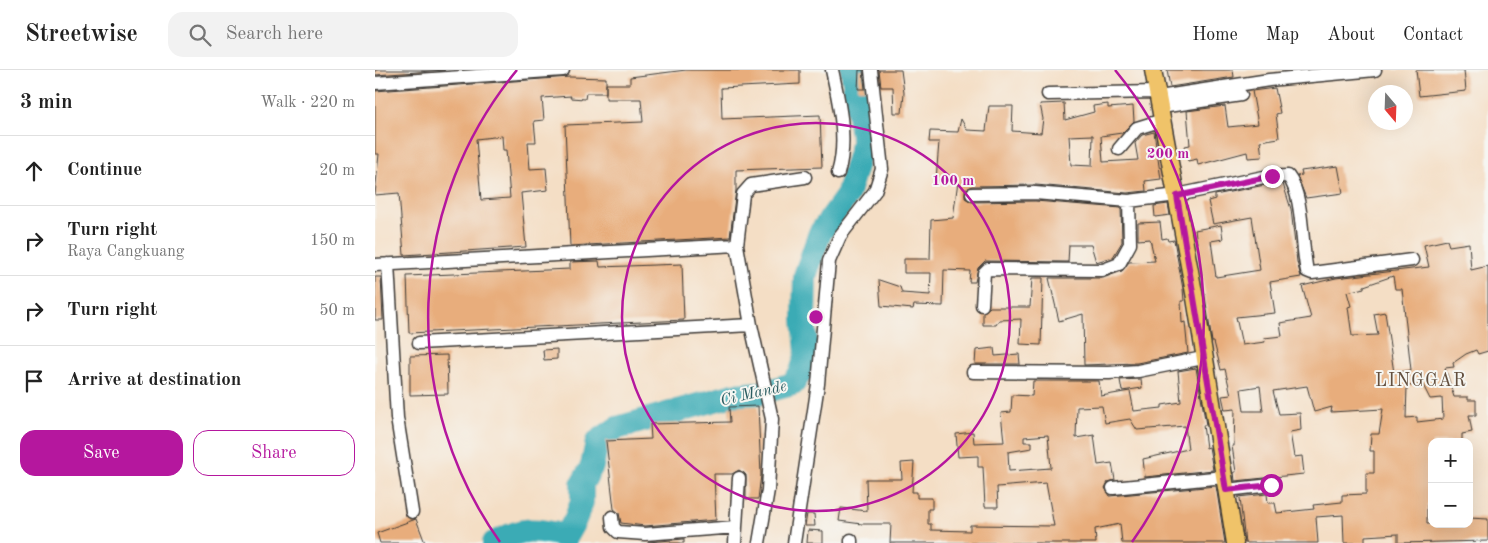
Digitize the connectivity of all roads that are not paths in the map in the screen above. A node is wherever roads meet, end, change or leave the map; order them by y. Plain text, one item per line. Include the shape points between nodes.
1 (563, 70) edge
2 (832, 70) edge
3 (871, 70) edge
4 (1153, 70) edge
5 (1375, 70) edge
6 (427, 75) edge
7 (1268, 75) edge
8 (375, 83) edge
9 (1048, 94) dead end
10 (1241, 94) dead end
11 (1160, 104) junction
12 (1119, 149) dead end
13 (838, 173) dead end
14 (805, 177) dead end
15 (972, 194) dead end
16 (1177, 196) junction
17 (1129, 200) junction
18 (737, 245) junction
19 (1412, 260) dead end
20 (388, 264) junction
21 (375, 265) edge
22 (983, 305) dead end
23 (751, 325) junction
24 (419, 343) dead end
25 (1203, 358) junction
26 (973, 372) dead end
27 (739, 478) dead end
28 (1225, 483) junction
29 (1271, 485) dead end
30 (1113, 488) dead end
31 (412, 512) dead end
32 (612, 517) dead end
33 (736, 527) junction
34 (637, 538) edge
35 (735, 543) edge
36 (759, 543) edge
37 (794, 543) edge
38 (1235, 543) edge

1 - 6 street
2 - 13 street via 841,108 842,155
3 - 37 street via 882,169 875,191 840,236 829,261 818,384
4 - 11 main road
5 - 7 street
6 - 8 street
7 - 11 street
9 - 11 street
10 - 11 street
11 - 12 street
11 - 16 main road
14 - 18 street via 758,183 746,189
15 - 17 street
16 - 17 street
16 - 19 street via 1264,177 1288,176 1298,204 1307,271 1312,273
16 - 25 main road
17 - 22 street via 1130,244 1119,264 1103,270 988,269 984,273
18 - 20 street
18 - 23 street
20 - 21 street
20 - 31 street via 397,418
23 - 24 street
23 - 36 street via 772,419 768,490
25 - 26 street via 1138,371 1109,373
25 - 28 main road
27 - 33 street
28 - 29 street
28 - 30 street
28 - 38 main road
32 - 34 street via 613,527 618,532
33 - 34 street
33 - 35 street

